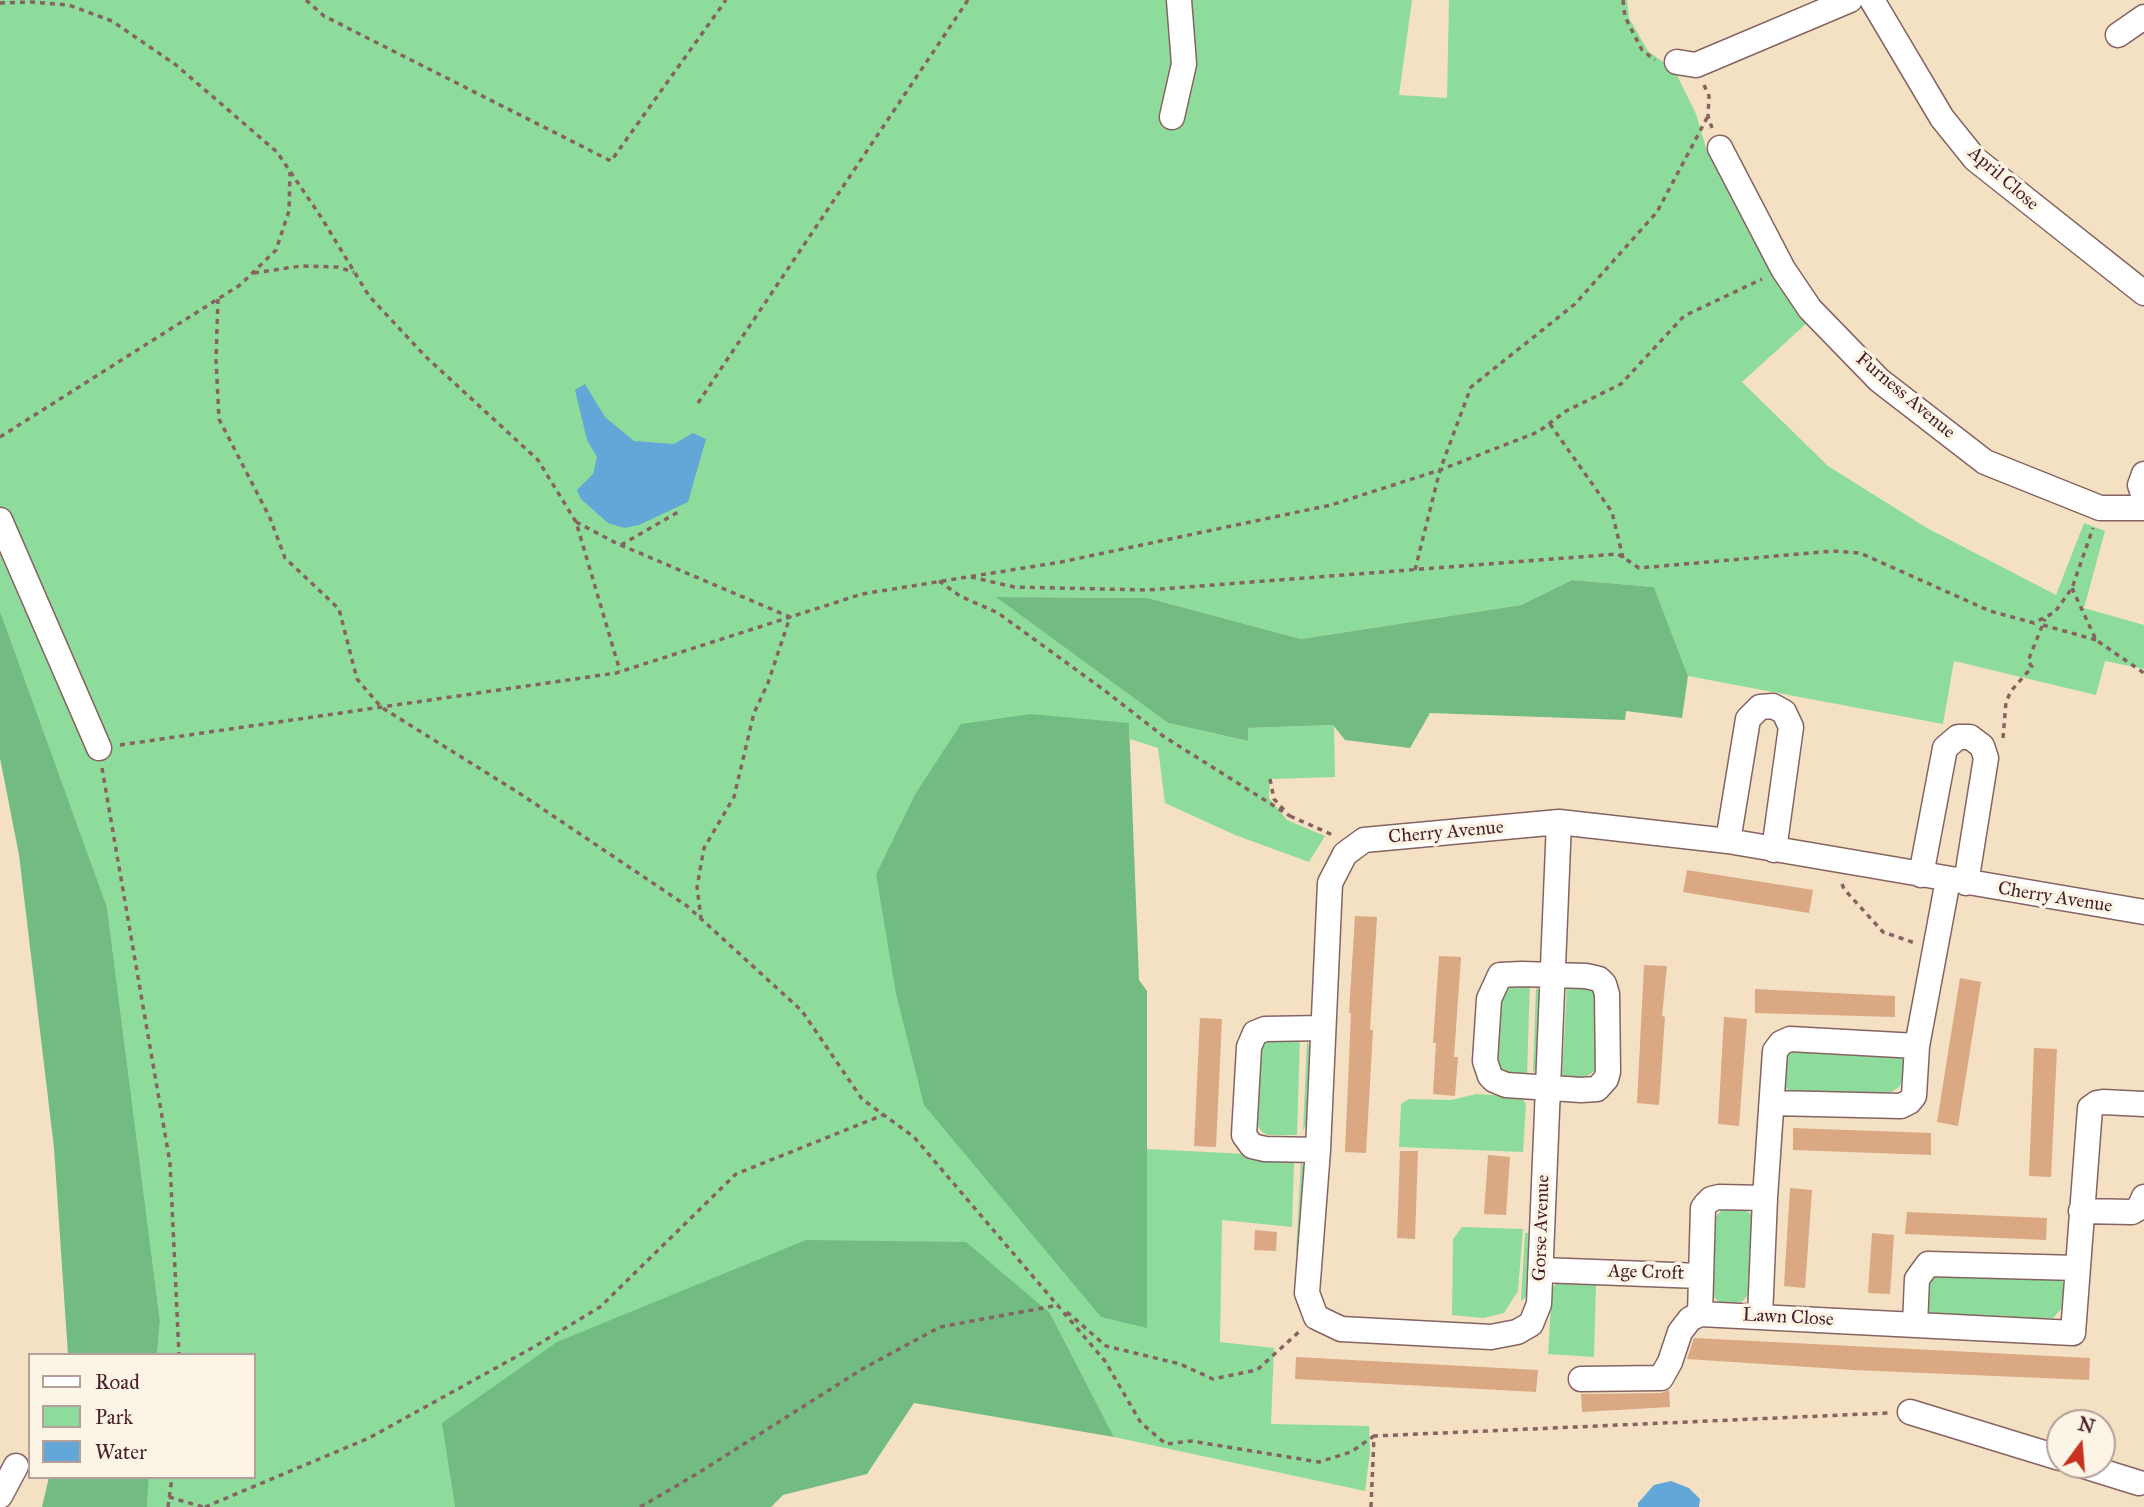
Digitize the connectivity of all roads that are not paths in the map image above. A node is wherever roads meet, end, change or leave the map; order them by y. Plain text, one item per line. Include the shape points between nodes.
1 (1179, 0) edge
2 (1850, 0) edge
3 (1872, 0) edge
4 (1821, 6) edge
5 (2144, 17) edge
6 (2118, 35) dead end
7 (1686, 64) road end
8 (1172, 117) dead end
9 (1720, 148) road end
10 (2144, 293) edge
11 (2143, 491) edge
12 (0, 520) edge
13 (99, 748) road end
14 (1559, 822) junction
15 (1728, 841) junction
16 (1774, 850) junction
17 (1921, 875) junction
18 (1957, 882) junction
19 (2144, 912) edge
20 (1551, 976) junction
21 (1324, 1028) junction
22 (1917, 1046) junction
23 (1546, 1088) junction
24 (1773, 1103) junction
25 (2144, 1104) edge
26 (1318, 1150) junction
27 (2144, 1197) edge
28 (1765, 1198) junction
29 (2081, 1211) junction
30 (2077, 1268) junction
31 (1541, 1270) junction
32 (1700, 1276) junction
33 (1700, 1314) junction
34 (1760, 1317) junction
35 (1915, 1325) junction
36 (1581, 1379) dead end
37 (1910, 1412) road end
38 (2046, 1454) edge
39 (16, 1466) dead end
40 (2116, 1478) edge
41 (2142, 1487) edge
42 (0, 1496) edge

1 - 8 street via 1184,64
2 - 4 street
3 - 10 street, April Close via 1942,118 1975,159
4 - 7 street
5 - 6 street
9 - 11 street, Furness Avenue via 1783,269 1810,309 1879,380 1985,462 2100,508
12 - 13 street
14 - 15 street, Cherry Avenue
14 - 20 street, Gorse Avenue
14 - 21 street, Cherry Avenue via 1364,840 1345,854 1330,883
15 - 16 street, Cherry Avenue
15 - 16 street via 1748,719 1760,707 1773,706 1784,712 1791,727
16 - 17 street, Cherry Avenue
17 - 18 street, Cherry Avenue
17 - 18 street via 1945,748 1958,737 1970,737 1982,746 1986,758
18 - 19 street, Cherry Avenue
18 - 22 street via 1936,948
20 - 23 street, Gorse Avenue
20 - 23 street via 1500,975 1489,999 1485,1061 1490,1076 1501,1084
20 - 23 street via 1586,976 1604,984 1608,1072 1597,1089
21 - 26 street
21 - 26 street via 1255,1033 1249,1047 1244,1135 1252,1146 1265,1149
22 - 24 street via 1914,1096 1901,1106
22 - 24 street via 1790,1039 1775,1051
23 - 31 street, Gorse Avenue
24 - 28 street
25 - 29 street, Lawn Close via 2103,1102 2090,1108
26 - 31 street, Gorse Avenue via 1307,1293 1316,1317 1341,1329 1491,1337 1517,1332 1531,1324 1539,1304
27 - 29 street via 2132,1212
28 - 32 street, Age Croft via 1719,1197 1706,1203
28 - 34 street
29 - 30 street, Lawn Close
30 - 35 street via 1928,1264 1917,1279
30 - 35 street, Lawn Close via 2073,1333
31 - 32 street, Age Croft
32 - 33 street
33 - 34 street, Lawn Close
33 - 36 street via 1680,1332 1661,1378
34 - 35 street, Lawn Close
37 - 38 street
39 - 42 street
40 - 41 street

